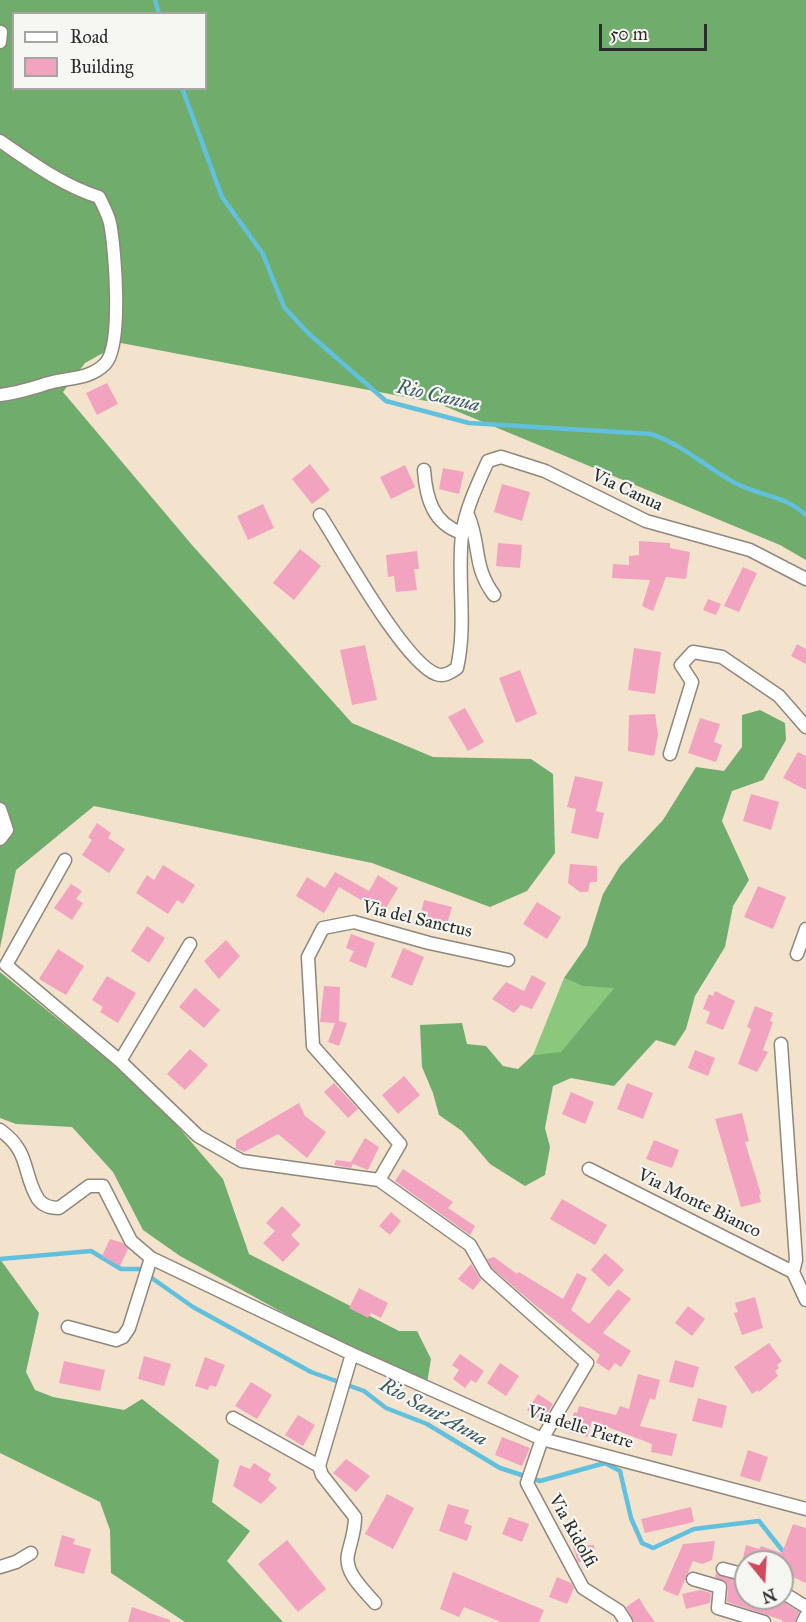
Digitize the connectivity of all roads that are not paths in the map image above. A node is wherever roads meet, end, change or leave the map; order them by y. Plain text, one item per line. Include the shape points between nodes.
1 (0, 141) edge
2 (0, 395) edge
3 (424, 470) dead end
4 (320, 515) dead end
5 (468, 515) junction
6 (462, 532) junction
7 (806, 579) edge
8 (494, 595) dead end
9 (806, 727) edge
10 (670, 754) dead end
11 (0, 809) edge
12 (0, 839) edge
13 (65, 860) dead end
14 (806, 930) edge
15 (190, 944) dead end
16 (797, 954) dead end
17 (508, 960) dead end
18 (3, 963) edge
19 (781, 1044) dead end
20 (120, 1061) junction
21 (0, 1130) edge
22 (589, 1169) dead end
23 (379, 1180) junction
24 (150, 1261) junction
25 (793, 1272) junction
26 (806, 1300) edge
27 (68, 1327) dead end
28 (350, 1358) junction
29 (233, 1418) dead end
30 (542, 1439) junction
31 (319, 1466) junction
32 (806, 1509) edge
33 (31, 1553) dead end
34 (0, 1567) edge
35 (723, 1569) dead end
36 (734, 1572) edge
37 (693, 1579) dead end
38 (375, 1603) dead end
39 (806, 1616) edge
40 (626, 1622) edge
41 (764, 1622) edge
42 (803, 1622) edge

1 - 2 street via 43,170 99,197 109,219 116,281 113,342 107,362 96,372 81,377
3 - 6 street via 435,516
4 - 6 street, Via Canua via 415,660 437,674 457,668 463,642
5 - 6 street, Via Canua
5 - 7 street, Via Canua via 488,461 501,457 545,471 646,521 750,550
5 - 8 street via 477,564
9 - 10 street via 779,696 722,657 693,652 681,665 692,682
11 - 12 street via 7,830
13 - 18 street
14 - 16 street
15 - 20 street
17 - 23 street, Via del Sanctus via 354,922 323,928 308,957 313,1046 400,1144
18 - 20 street
19 - 25 street via 796,1260
20 - 23 street via 198,1136 242,1161
21 - 24 street, Via delle Pietre via 13,1140 39,1200 49,1208 59,1208 89,1186 103,1185 131,1241
22 - 25 street, Via Monte Bianco
23 - 30 street via 470,1245 486,1273 587,1363
24 - 27 street via 123,1336 116,1340
24 - 28 street, Via delle Pietre
25 - 26 street
28 - 30 street, Via delle Pietre
28 - 31 street
29 - 31 street
30 - 32 street, Via delle Pietre
30 - 40 street, Via Ridolfi via 527,1483 583,1588 619,1611
31 - 38 street via 321,1475 355,1517 355,1537 348,1556 351,1574
33 - 34 street
35 - 36 street
37 - 41 street via 720,1587 718,1608
39 - 42 street

